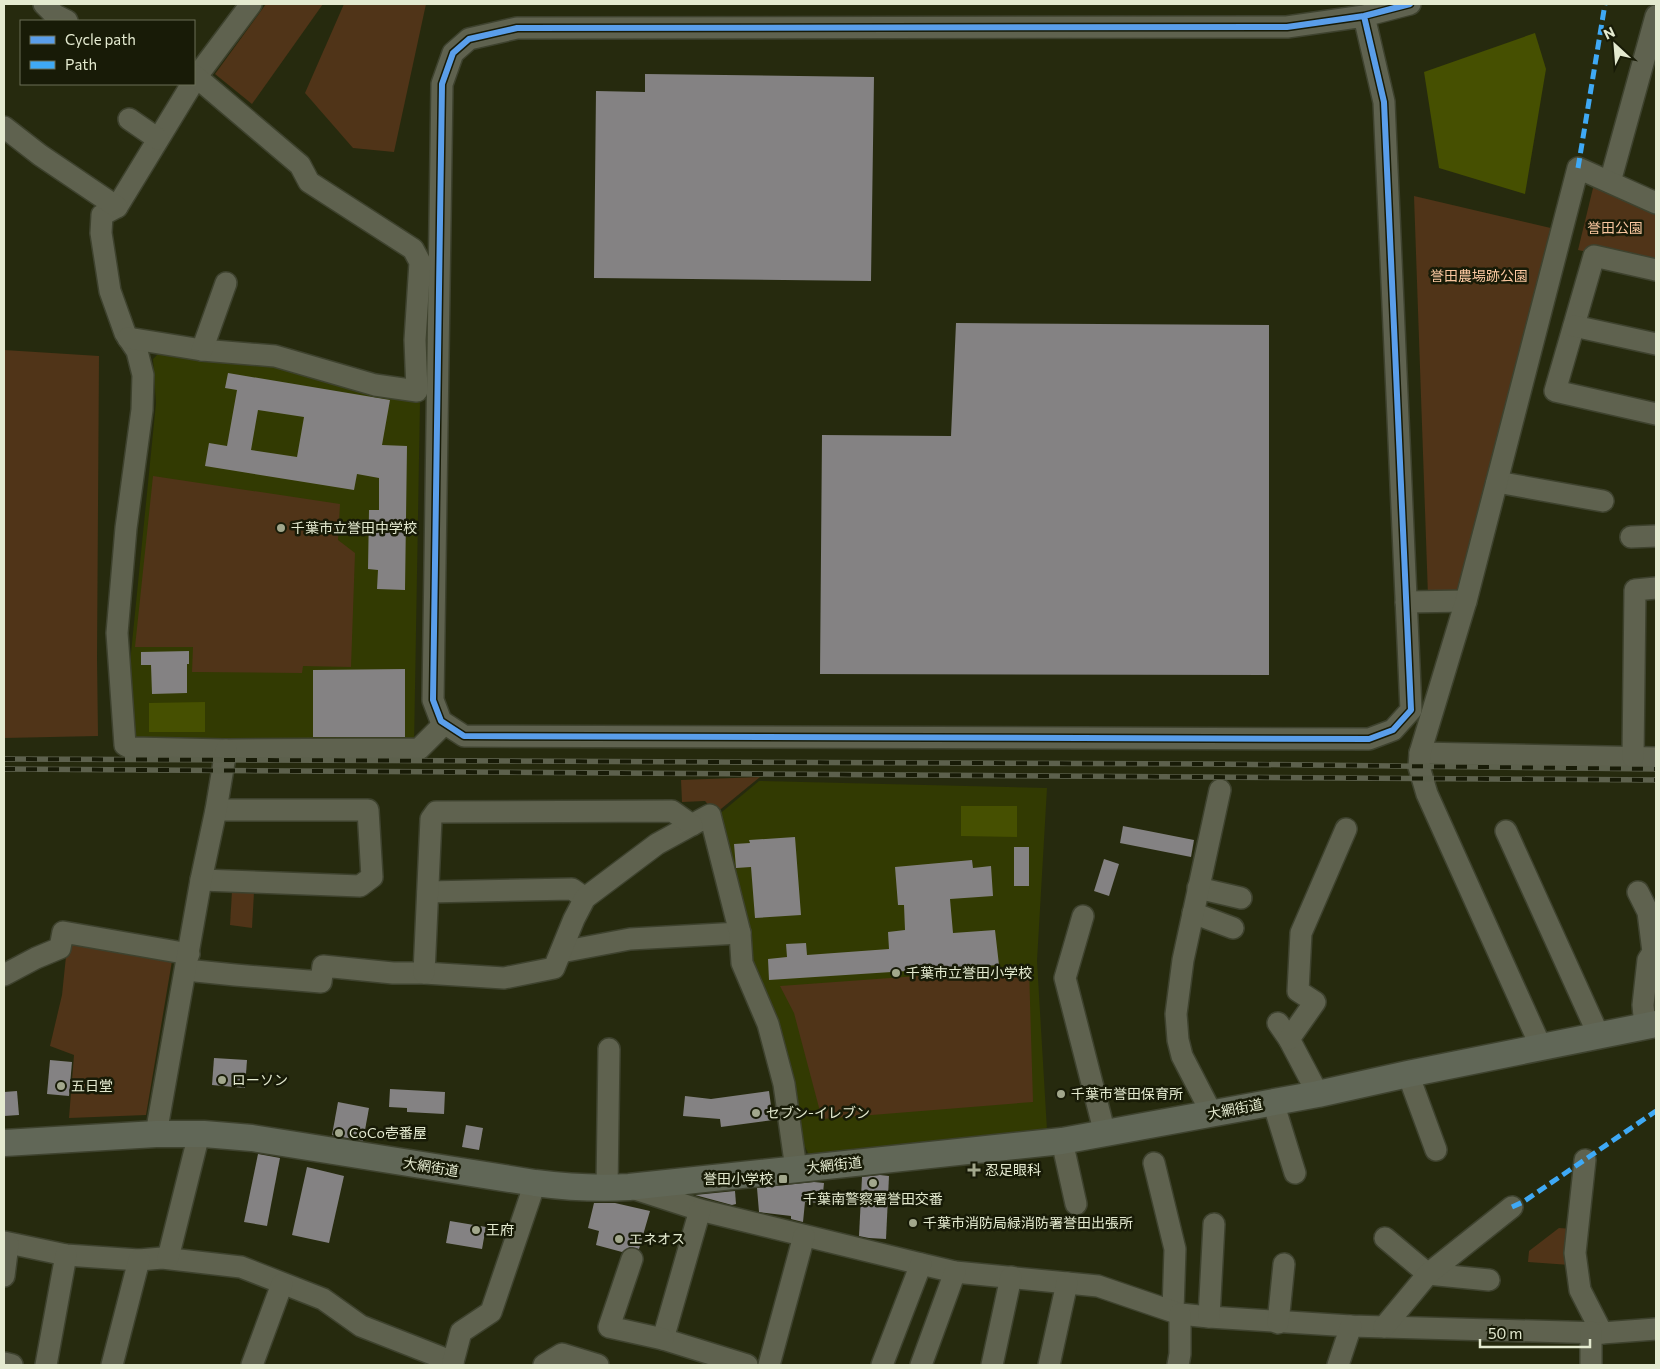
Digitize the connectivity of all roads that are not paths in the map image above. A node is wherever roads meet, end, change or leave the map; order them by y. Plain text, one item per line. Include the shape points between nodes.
1 (44, 4) edge
2 (251, 4) edge
3 (1410, 4) edge
4 (1364, 16) junction
5 (1656, 16) edge
6 (65, 20) edge
7 (195, 78) edge
8 (195, 80) edge
9 (190, 85) edge
10 (129, 119) dead end
11 (4, 127) edge
12 (158, 139) junction
13 (1610, 182) junction
14 (1656, 203) edge
15 (117, 207) junction
16 (1656, 270) edge
17 (226, 283) dead end
18 (1574, 326) junction
19 (128, 338) junction
20 (1656, 344) edge
21 (202, 350) junction
22 (1656, 414) edge
23 (1496, 482) junction
24 (1603, 501) dead end
25 (1656, 536) edge
26 (1631, 537) dead end
27 (1656, 588) edge
28 (1466, 601) junction
29 (1406, 602) junction
30 (444, 724) junction
31 (226, 750) junction
32 (1420, 753) junction
33 (1634, 758) junction
34 (1656, 758) edge
35 (1220, 790) dead end
36 (216, 810) junction
37 (692, 825) junction
38 (1346, 829) dead end
39 (1506, 831) dead end
40 (201, 880) junction
41 (1198, 888) junction
42 (428, 892) junction
43 (1638, 892) dead end
44 (585, 898) junction
45 (1241, 898) dead end
46 (1193, 913) junction
47 (1083, 916) dead end
48 (1233, 928) dead end
49 (740, 933) junction
50 (561, 952) junction
51 (187, 962) junction
52 (424, 973) junction
53 (4, 974) edge
54 (1651, 1025) edge
55 (1600, 1036) junction
56 (1541, 1047) junction
57 (609, 1049) dead end
58 (1408, 1074) junction
59 (1318, 1094) junction
60 (1273, 1102) junction
61 (1212, 1114) junction
62 (156, 1134) junction
63 (199, 1134) junction
64 (1105, 1134) junction
65 (1062, 1141) junction
66 (4, 1143) edge
67 (1436, 1150) dead end
68 (1585, 1160) dead end
69 (1154, 1164) dead end
70 (796, 1169) junction
71 (1295, 1173) dead end
72 (535, 1183) junction
73 (618, 1188) junction
74 (1076, 1204) dead end
75 (1512, 1207) dead end
76 (700, 1210) junction
77 (1214, 1224) dead end
78 (804, 1236) junction
79 (1385, 1238) dead end
80 (6, 1243) edge
81 (66, 1255) junction
82 (168, 1258) junction
83 (632, 1259) dead end
84 (139, 1260) junction
85 (921, 1264) junction
86 (1284, 1264) dead end
87 (955, 1272) junction
88 (1428, 1274) junction
89 (4, 1276) edge
90 (1011, 1277) junction
91 (1489, 1280) dead end
92 (1067, 1283) junction
93 (282, 1284) junction
94 (1176, 1312) junction
95 (1209, 1317) junction
96 (1278, 1323) junction
97 (1351, 1326) junction
98 (1384, 1327) junction
99 (1656, 1329) edge
100 (1597, 1332) junction
101 (663, 1339) junction
102 (4, 1363) edge
103 (453, 1364) edge
104 (12, 1365) edge
105 (46, 1365) edge
106 (112, 1365) edge
107 (252, 1365) edge
108 (544, 1365) edge
109 (598, 1365) edge
110 (747, 1365) edge
111 (769, 1365) edge
112 (882, 1365) edge
113 (921, 1365) edge
114 (992, 1365) edge
115 (1049, 1365) edge
116 (1178, 1365) edge
117 (1338, 1365) edge
118 (1591, 1365) edge

1 - 6 street
2 - 7 street
3 - 4 street
4 - 29 street via 1384,102
4 - 30 street via 1287,27 517,28 469,40 453,53 442,84 433,700
5 - 13 street
8 - 21 street via 300,165 309,182 414,249 420,262 415,340 416,390 375,385 275,356
9 - 12 street
10 - 12 street
11 - 15 street
12 - 15 street
13 - 14 street
13 - 23 street via 1578,168
15 - 19 street via 102,215 101,233 110,290
16 - 18 street via 1594,256
17 - 21 street
18 - 20 street
18 - 22 street via 1555,391
19 - 21 street
19 - 31 street via 136,351 143,375 142,410 126,528 117,633 126,745 131,748
23 - 24 street
23 - 28 street
25 - 26 street
27 - 33 street via 1635,590
28 - 29 street
28 - 32 street
29 - 30 street via 1410,710 1393,730 1369,739 464,736
30 - 31 street via 418,749
31 - 36 street
32 - 33 street
32 - 56 street via 1419,767 1427,794
33 - 34 street
35 - 41 street
36 - 40 street
36 - 40 street via 368,810 372,877 360,886
37 - 42 street via 672,811 436,812 431,819
37 - 44 street via 657,844
37 - 49 street via 710,815
38 - 59 street via 1301,933 1298,990 1315,1002 1283,1031
39 - 55 street
40 - 51 street
41 - 45 street
41 - 46 street
42 - 44 street via 572,889
42 - 52 street
43 - 54 street via 1648,912 1653,952 1648,960 1643,1005
44 - 50 street
46 - 48 street
46 - 61 street via 1176,1014 1178,1040 1182,1056
47 - 64 street via 1065,978
49 - 50 street via 630,939
49 - 70 street via 742,963 768,1024 784,1084
50 - 52 street via 554,968 504,978
51 - 52 street via 235,975 321,982 323,966
51 - 53 street via 63,932 60,948
51 - 62 street
54 - 55 main road, 大網街道
55 - 56 main road, 大網街道
56 - 58 main road, 大網街道
57 - 73 street
58 - 59 main road, 大網街道
58 - 67 street
59 - 60 main road, 大網街道
60 - 61 main road, 大網街道
60 - 71 street
61 - 64 main road, 大網街道
62 - 63 main road, 大網街道
62 - 66 main road, 大網街道
63 - 72 main road, 大網街道 via 252,1138
63 - 82 street
64 - 65 main road, 大網街道
65 - 70 main road, 大網街道
65 - 74 street
68 - 100 street via 1575,1253 1580,1290
69 - 94 street via 1175,1250
70 - 73 main road, 大網街道
72 - 73 main road, 大網街道
72 - 103 street via 491,1312 461,1332
73 - 76 street
75 - 88 street
76 - 78 street
76 - 101 street
77 - 95 street
78 - 85 street
78 - 111 street
79 - 88 street
80 - 81 street
80 - 89 street
81 - 84 street
81 - 105 street
82 - 84 street
82 - 93 street via 241,1267
83 - 101 street via 609,1327
84 - 106 street
85 - 87 street
85 - 112 street
86 - 96 street
87 - 90 street
87 - 113 street
88 - 91 street
88 - 98 street
90 - 92 street
90 - 114 street
92 - 94 street via 1098,1286
92 - 115 street
93 - 103 street via 323,1299 361,1326
93 - 107 street
94 - 95 street
94 - 116 street
95 - 96 street
96 - 97 street
97 - 98 street
97 - 117 street
98 - 100 street
99 - 100 street
100 - 118 street
101 - 110 street
102 - 104 street
108 - 109 street via 562,1354

